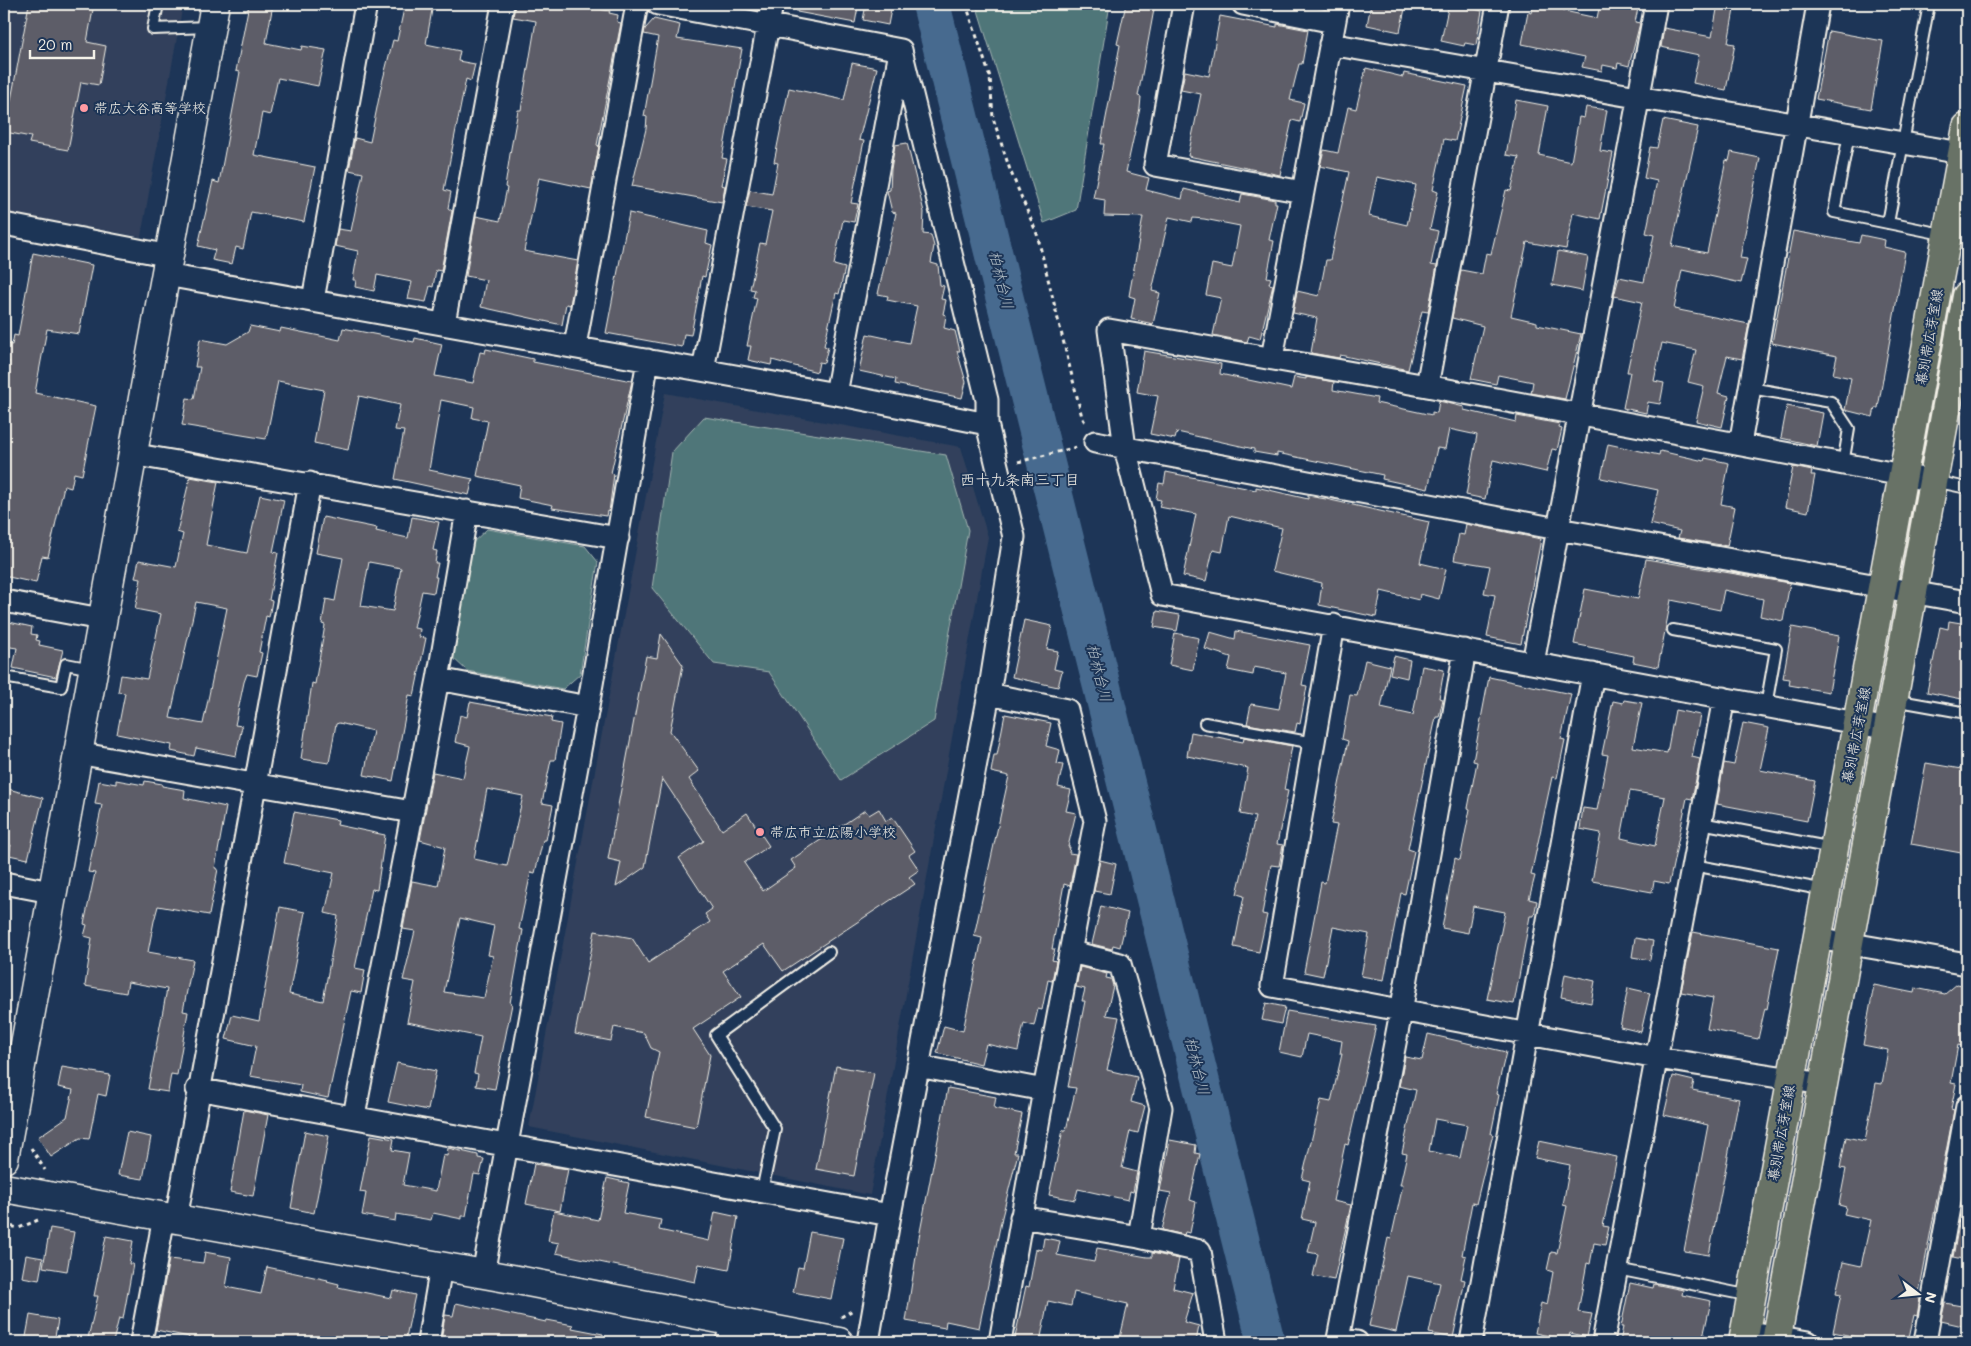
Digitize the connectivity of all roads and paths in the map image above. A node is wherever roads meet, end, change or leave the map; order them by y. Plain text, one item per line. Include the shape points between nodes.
1 (158, 4) edge
2 (366, 4) edge
3 (503, 4) edge
4 (637, 4) edge
5 (658, 4) edge
6 (966, 4) edge
7 (1184, 4) edge
8 (1243, 4) edge
9 (1498, 4) edge
10 (1656, 4) edge
11 (1818, 4) edge
12 (1929, 4) edge
13 (771, 13) edge
14 (1336, 13) edge
15 (213, 16) edge
16 (1330, 44) junction
17 (901, 50) junction
18 (1486, 71) junction
19 (1639, 97) junction
20 (1796, 124) junction
21 (1967, 127) edge
22 (1849, 134) junction
23 (1904, 143) junction
24 (1965, 154) edge
25 (1303, 192) junction
26 (1888, 223) junction
27 (4, 224) edge
28 (1948, 235) junction
29 (168, 265) junction
30 (1967, 296) edge
31 (313, 300) junction
32 (444, 323) junction
33 (575, 346) junction
34 (1272, 358) junction
35 (648, 360) junction
36 (703, 370) junction
37 (1427, 386) junction
38 (1750, 388) junction
39 (836, 394) junction
40 (1579, 416) junction
41 (987, 424) junction
42 (1090, 443) junction
43 (1740, 444) junction
44 (1125, 448) junction
45 (131, 454) junction
46 (1029, 460) dead end
47 (1843, 464) junction
48 (1904, 475) junction
49 (1934, 481) junction
50 (310, 483) junction
51 (1967, 488) edge
52 (467, 511) junction
53 (1558, 529) junction
54 (618, 538) junction
55 (1884, 586) junction
56 (1914, 592) junction
57 (4, 601) edge
58 (1967, 602) edge
59 (102, 619) junction
60 (1334, 626) junction
61 (1674, 630) dead end
62 (1465, 650) junction
63 (1533, 663) junction
64 (92, 668) junction
65 (1593, 674) junction
66 (4, 677) edge
67 (438, 680) junction
68 (990, 694) junction
69 (1724, 698) junction
70 (1894, 700) junction
71 (1766, 706) junction
72 (588, 708) junction
73 (1967, 713) edge
74 (1204, 723) dead end
75 (1858, 723) junction
76 (1889, 729) junction
77 (1314, 743) junction
78 (77, 753) junction
79 (254, 783) junction
80 (412, 812) junction
81 (1700, 823) junction
82 (1834, 848) junction
83 (1693, 865) junction
84 (4, 883) edge
85 (1826, 891) junction
86 (51, 892) junction
87 (1817, 938) junction
88 (1849, 944) junction
89 (829, 952) dead end
90 (1071, 952) junction
91 (1967, 964) edge
92 (1401, 1012) junction
93 (1527, 1035) junction
94 (1657, 1058) junction
95 (918, 1066) junction
96 (1791, 1079) junction
97 (1823, 1084) junction
98 (198, 1089) junction
99 (1044, 1090) junction
100 (1967, 1106) edge
101 (354, 1116) junction
102 (9, 1128) junction
103 (506, 1144) junction
104 (4, 1159) edge
105 (54, 1174) dead end
106 (4, 1188) edge
107 (762, 1191) junction
108 (890, 1215) junction
109 (1022, 1217) junction
110 (170, 1218) junction
111 (1139, 1237) junction
112 (441, 1267) junction
113 (1617, 1269) junction
114 (483, 1274) junction
115 (1752, 1296) junction
116 (729, 1331) edge
117 (1744, 1337) edge
118 (1777, 1340) edge
119 (141, 1342) edge
120 (428, 1342) edge
121 (839, 1342) edge
122 (868, 1342) edge
123 (1000, 1342) edge
124 (1216, 1342) edge
125 (1357, 1342) edge
126 (1471, 1342) edge
127 (1603, 1342) edge
128 (1808, 1342) edge
129 (1925, 1342) edge

1 - 15 lane via 153,29
2 - 31 street
3 - 32 street
4 - 33 street
5 - 13 street
6 - 42 path via 990,77 993,118 1010,170 1037,234
7 - 25 street via 1155,165
8 - 14 street
9 - 18 street
10 - 19 street
11 - 20 street
12 - 23 lane
13 - 17 street
13 - 36 street
14 - 16 street
15 - 29 street
16 - 18 street
16 - 25 street
17 - 39 street
17 - 41 street via 987,400
18 - 19 street
18 - 37 street
19 - 20 street
19 - 40 street
20 - 22 street
20 - 38 street
21 - 24 main road, 幕別帯広芽室線
22 - 23 street
22 - 26 lane via 1834,212
23 - 24 street
23 - 26 lane
24 - 28 main road, 幕別帯広芽室線
25 - 34 street
26 - 28 lane
27 - 29 street
28 - 48 main road, 幕別帯広芽室線
29 - 31 street
29 - 45 street
30 - 49 main road
31 - 32 street
32 - 33 street
33 - 35 street
34 - 37 street
34 - 44 street via 1109,330
35 - 36 street
35 - 54 street
36 - 39 street
37 - 40 street
38 - 43 street
38 - 47 lane via 1831,402 1849,428
39 - 41 street
40 - 43 street
40 - 53 street
41 - 68 street via 1014,537
42 - 44 street
42 - 46 path
43 - 47 street
44 - 53 street
44 - 60 street via 1162,595
45 - 50 street
45 - 59 street
47 - 48 street
48 - 49 street
48 - 55 main road, 幕別帯広芽室線
49 - 51 lane
49 - 56 main road
50 - 52 street
50 - 79 street
52 - 54 street
52 - 67 street
53 - 55 street
53 - 63 street
54 - 72 street
55 - 56 street
55 - 75 main road, 幕別帯広芽室線
56 - 58 street
56 - 70 main road
57 - 59 street
59 - 64 street
60 - 62 street
60 - 77 street
61 - 71 lane via 1776,649
62 - 63 street
62 - 92 street
63 - 65 street
64 - 66 lane via 66,664 61,687
64 - 78 street
65 - 69 street
65 - 93 street
67 - 72 street
67 - 80 street
68 - 90 street via 1067,710 1095,821
68 - 95 street
69 - 71 street
69 - 81 street
70 - 73 lane
70 - 76 main road
71 - 75 street
72 - 103 street
74 - 77 lane
75 - 76 street
75 - 82 main road, 幕別帯広芽室線
76 - 88 main road
77 - 92 street via 1272,986
78 - 79 street
78 - 86 street
79 - 80 street
79 - 98 street
80 - 101 street
81 - 82 lane
81 - 83 street
82 - 85 main road, 幕別帯広芽室線
83 - 85 lane
83 - 94 street
84 - 86 street
85 - 87 main road, 幕別帯広芽室線
86 - 102 street
87 - 88 street
87 - 96 main road, 幕別帯広芽室線
88 - 91 street
88 - 97 main road
89 - 107 lane via 716,1035 775,1128
90 - 99 street
90 - 111 street via 1120,964 1161,1108
92 - 93 street
92 - 125 street via 1338,1339
93 - 94 street
93 - 126 street
94 - 96 street
94 - 113 street
95 - 99 street
95 - 108 street
96 - 97 street
96 - 115 main road, 幕別帯広芽室線
97 - 118 main road
98 - 101 street
98 - 110 street
99 - 109 street
100 - 129 street
101 - 103 street
102 - 104 street
102 - 105 path via 31,1132 30,1147 46,1172
103 - 107 street
103 - 114 street
106 - 110 street
107 - 108 street
108 - 122 street
109 - 111 street
109 - 123 street
110 - 112 street
110 - 119 street
111 - 124 street via 1200,1251
112 - 114 street
112 - 120 street
113 - 115 lane
113 - 127 street
114 - 116 street
115 - 117 main road, 幕別帯広芽室線
116 - 121 street
117 - 118 street
118 - 128 street

